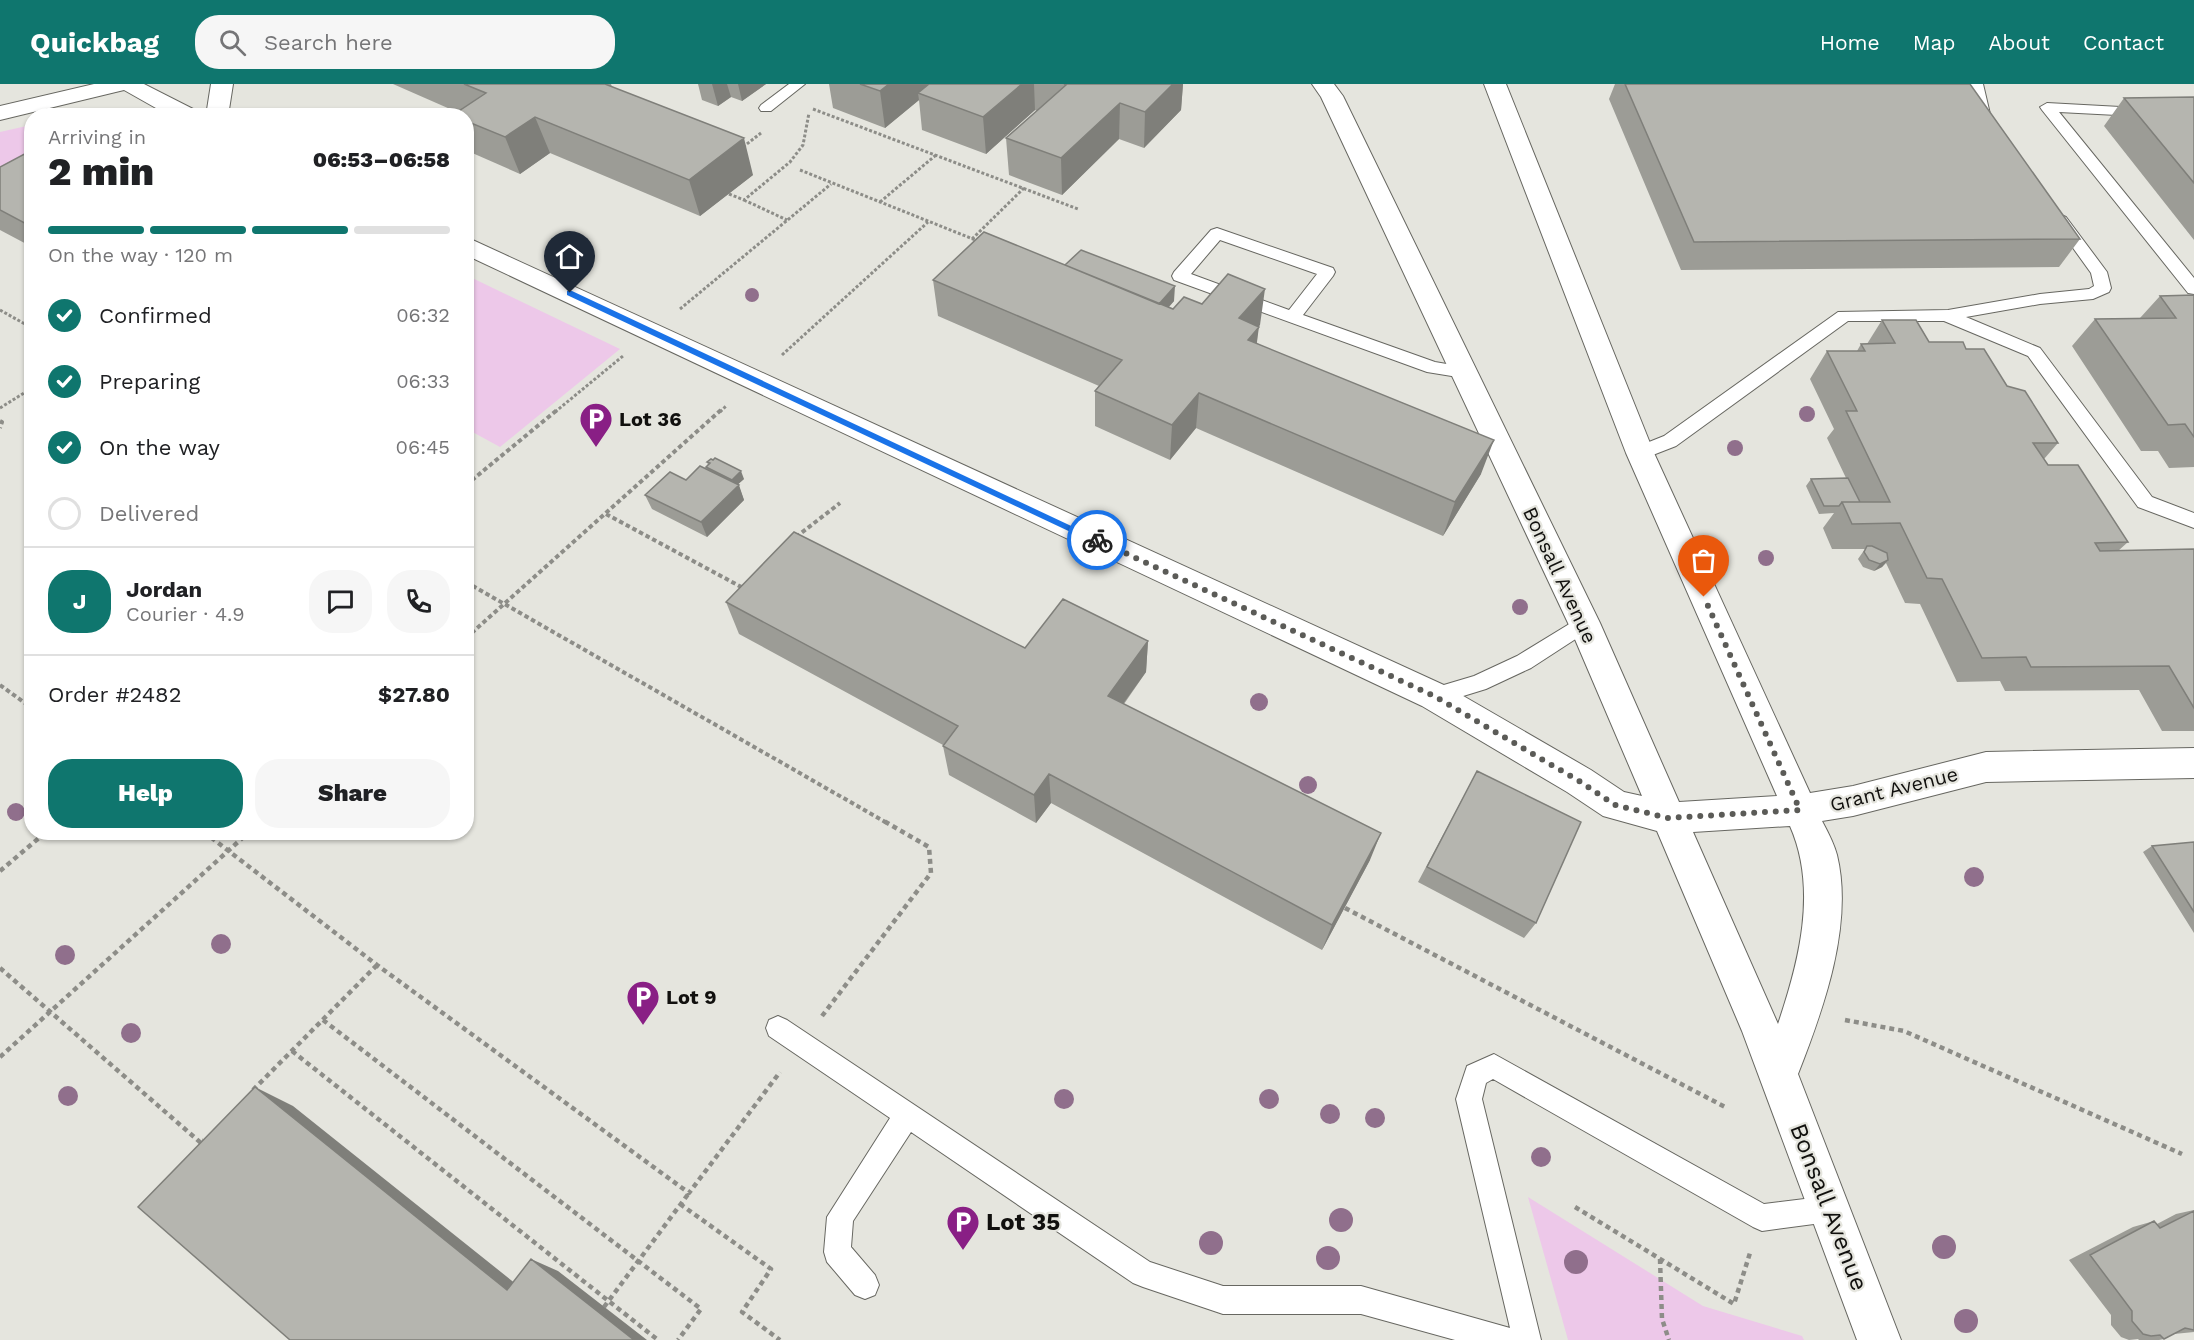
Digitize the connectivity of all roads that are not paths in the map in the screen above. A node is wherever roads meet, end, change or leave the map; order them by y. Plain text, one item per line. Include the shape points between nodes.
1 (122, 84) edge
2 (129, 84) edge
3 (222, 84) edge
4 (798, 84) edge
5 (1323, 84) edge
6 (1495, 84) edge
7 (1976, 84) edge
8 (173, 108) edge
9 (218, 108) edge
10 (766, 108) dead end
11 (0, 113) edge
12 (2194, 115) edge
13 (1997, 133) edge
14 (2052, 208) edge
15 (474, 249) edge
16 (2194, 289) edge
17 (1948, 315) junction
18 (1292, 317) junction
19 (1464, 372) junction
20 (1640, 453) junction
21 (2194, 521) edge
22 (1584, 623) junction
23 (1434, 696) junction
24 (2194, 763) edge
25 (1800, 810) junction
26 (1668, 818) junction
27 (778, 1028) dead end
28 (1778, 1074) junction
29 (906, 1116) junction
30 (1828, 1209) junction
31 (865, 1285) dead end
32 (1505, 1340) edge
33 (1527, 1340) edge
34 (1880, 1340) edge

1 - 11 street
2 - 8 street
3 - 9 street
4 - 10 lane
5 - 19 street, Bonsall Avenue
6 - 20 street
7 - 13 lane via 1983,114
12 - 16 lane via 2047,107
14 - 17 lane via 2099,273 2103,288 2093,294
15 - 23 street, Grant Avenue
17 - 20 lane via 1844,316 1670,441
17 - 21 lane via 2034,352 2145,502
18 - 18 lane via 1236,296 1180,276 1217,232 1327,272
18 - 19 lane via 1433,368
19 - 22 street, Bonsall Avenue
20 - 25 street
22 - 23 lane via 1524,662 1479,683
22 - 26 street, Bonsall Avenue
23 - 26 street, Grant Avenue via 1615,805
24 - 25 street, Grant Avenue via 1986,767 1853,801
25 - 26 street, Grant Avenue
25 - 28 street via 1820,861 1821,928 1807,995
26 - 28 street, Bonsall Avenue
27 - 29 lane
28 - 30 street, Bonsall Avenue
29 - 31 lane via 840,1217 837,1252
29 - 32 lane via 1143,1273 1224,1300 1361,1300
30 - 33 lane via 1762,1218 1494,1066 1476,1075 1469,1099
30 - 34 street, Bonsall Avenue

